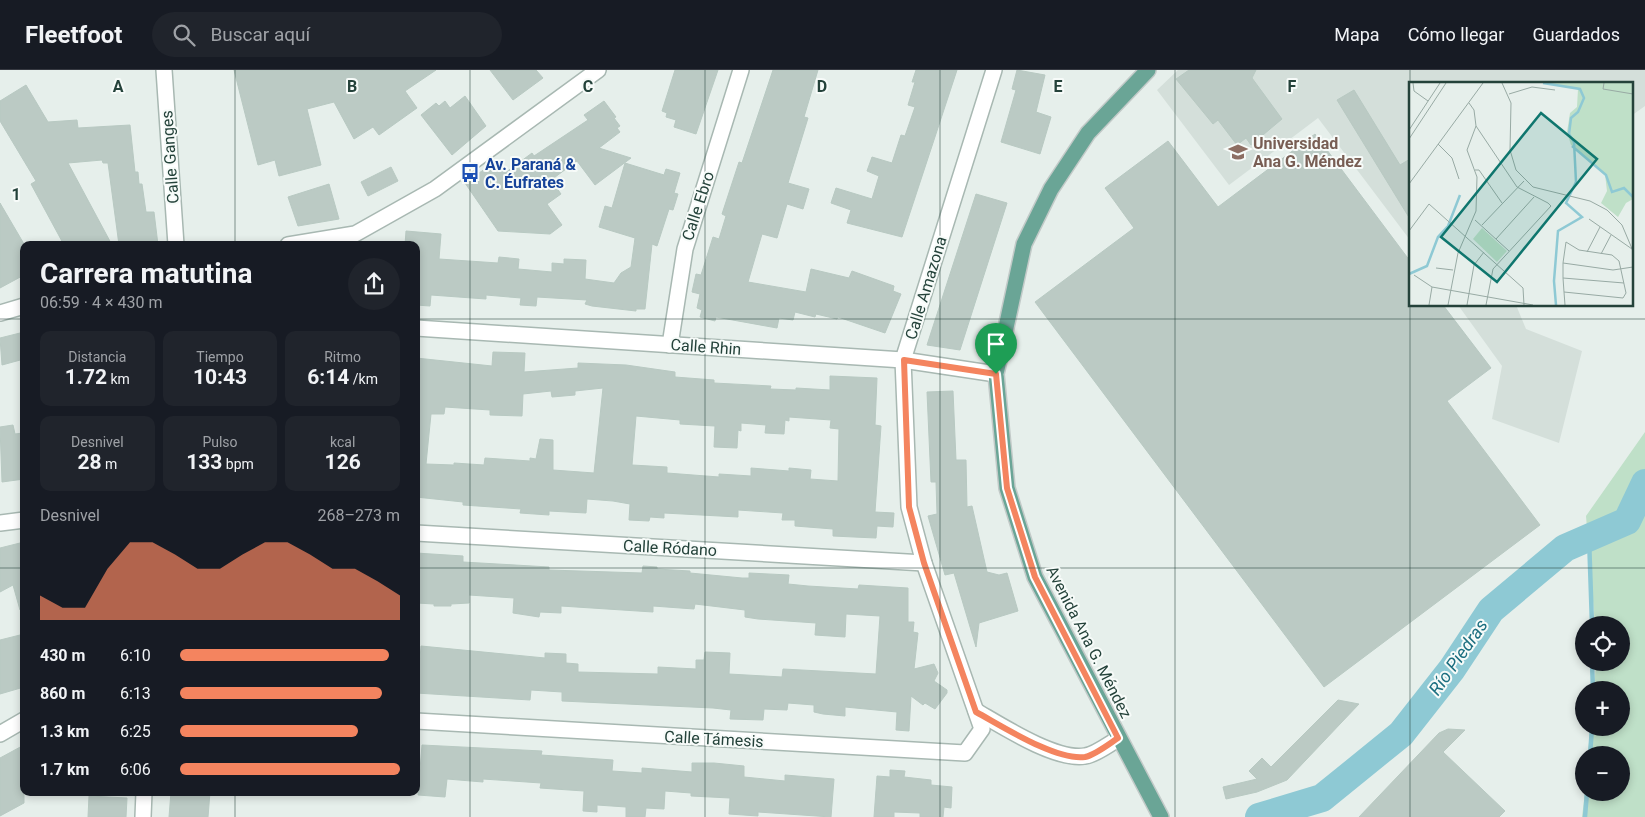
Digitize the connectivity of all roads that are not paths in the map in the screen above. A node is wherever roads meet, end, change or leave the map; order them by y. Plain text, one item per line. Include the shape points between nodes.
1 (164, 70) edge
2 (598, 70) edge
3 (741, 70) edge
4 (994, 70) edge
5 (1148, 70) edge
6 (356, 239) edge
7 (176, 241) edge
8 (333, 241) edge
9 (20, 307) edge
10 (0, 313) edge
11 (420, 328) edge
12 (670, 345) junction
13 (904, 360) junction
14 (996, 374) junction
15 (20, 520) edge
16 (0, 523) edge
17 (420, 533) edge
18 (924, 563) junction
19 (976, 712) junction
20 (420, 721) edge
21 (20, 722) edge
22 (0, 734) edge
23 (1118, 738) junction
24 (144, 796) edge
25 (142, 817) edge
26 (1161, 817) edge

1 - 7 street, Calle Ganges
2 - 6 street via 435,189
3 - 12 street, Calle Ebro via 685,249
4 - 13 street, Calle Amazona
5 - 14 main road, Avenida Ana G. Méndez via 1088,133 1051,188 1024,244
6 - 8 street
9 - 10 street
11 - 12 street, Calle Rhin
12 - 13 street, Calle Rhin
13 - 14 street, Calle Rhin
13 - 18 street, Calle Amazona via 909,507
14 - 23 main road, Avenida Ana G. Méndez via 1007,488 1035,577
15 - 16 street
17 - 18 street, Calle Ródano
18 - 19 street, Calle Amazona
19 - 20 street, Calle Támesis via 982,729 965,753
19 - 23 street via 1032,742 1071,757 1086,756
21 - 22 street
23 - 26 main road, Avenida Ana G. Méndez
24 - 25 street

